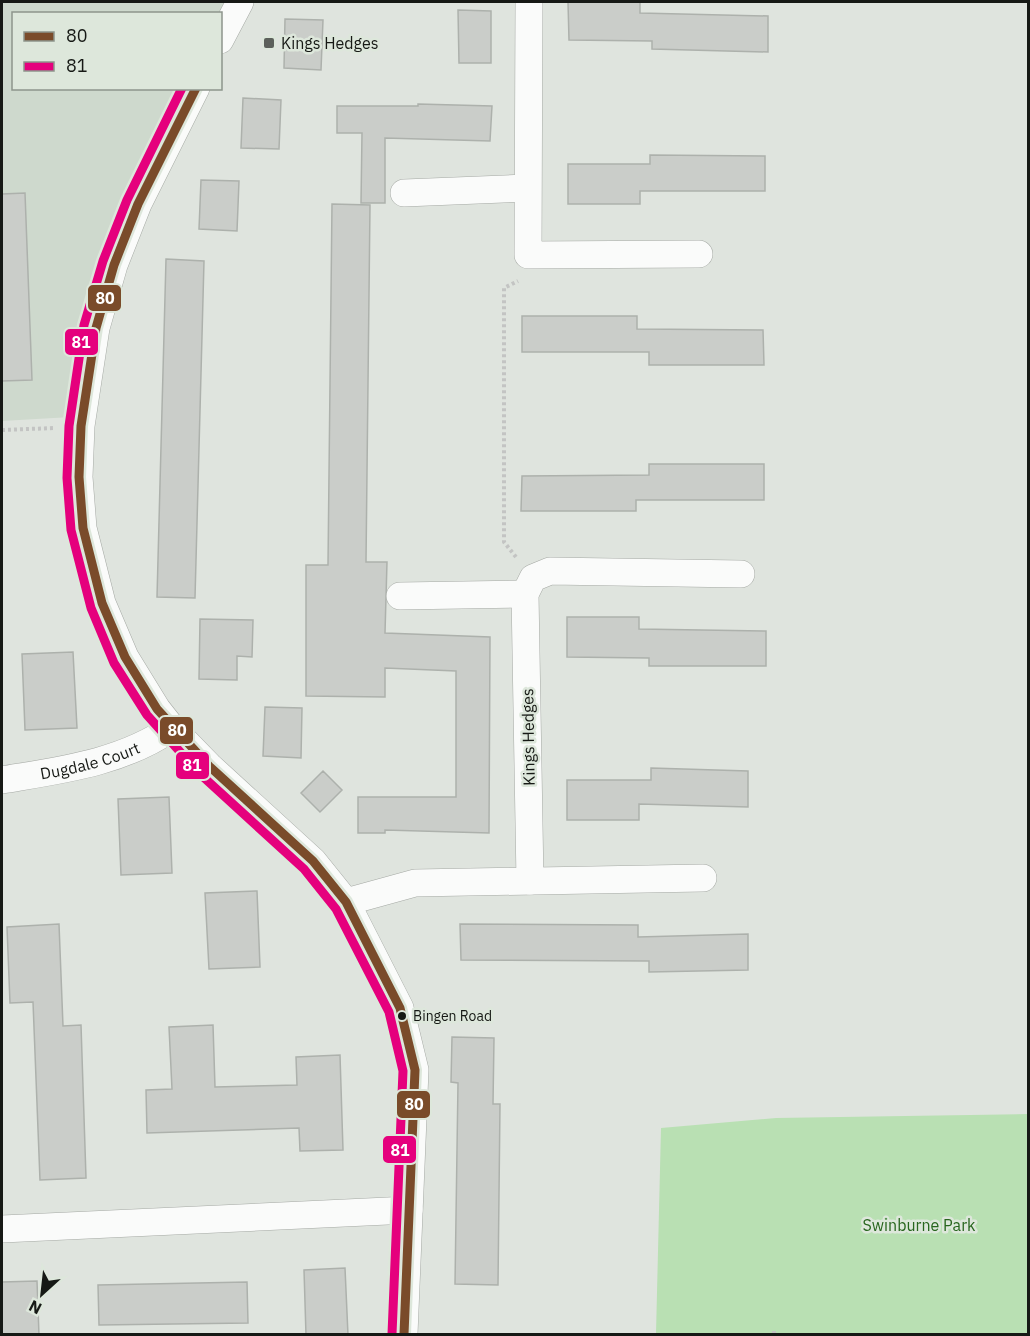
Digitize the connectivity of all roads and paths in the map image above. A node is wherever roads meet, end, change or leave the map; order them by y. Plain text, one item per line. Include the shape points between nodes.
1 (240, 2) edge
2 (530, 2) edge
3 (222, 36) edge
4 (195, 90) edge
5 (527, 188) junction
6 (404, 193) dead end
7 (699, 254) dead end
8 (528, 255) junction
9 (81, 426) junction
10 (2, 430) edge
11 (741, 574) dead end
12 (529, 586) junction
13 (400, 596) dead end
14 (172, 728) junction
15 (2, 780) edge
16 (703, 878) dead end
17 (530, 881) junction
18 (346, 902) junction
19 (409, 1210) junction
20 (2, 1229) edge
21 (404, 1335) edge

1 - 3 street
2 - 5 street
4 - 9 street via 138,204 114,265 96,328
5 - 6 street
5 - 8 street
7 - 8 street
8 - 12 path via 524,278 504,288 504,542
9 - 10 path
9 - 14 street via 83,528 102,603 126,657
11 - 12 street via 550,571
12 - 13 street
12 - 17 street, Kings Hedges
14 - 15 street, Dugdale Court via 158,738 98,763
14 - 18 street via 313,861
16 - 17 street
17 - 18 street via 415,883
18 - 19 street via 400,1008 415,1070
19 - 20 street
19 - 21 street

